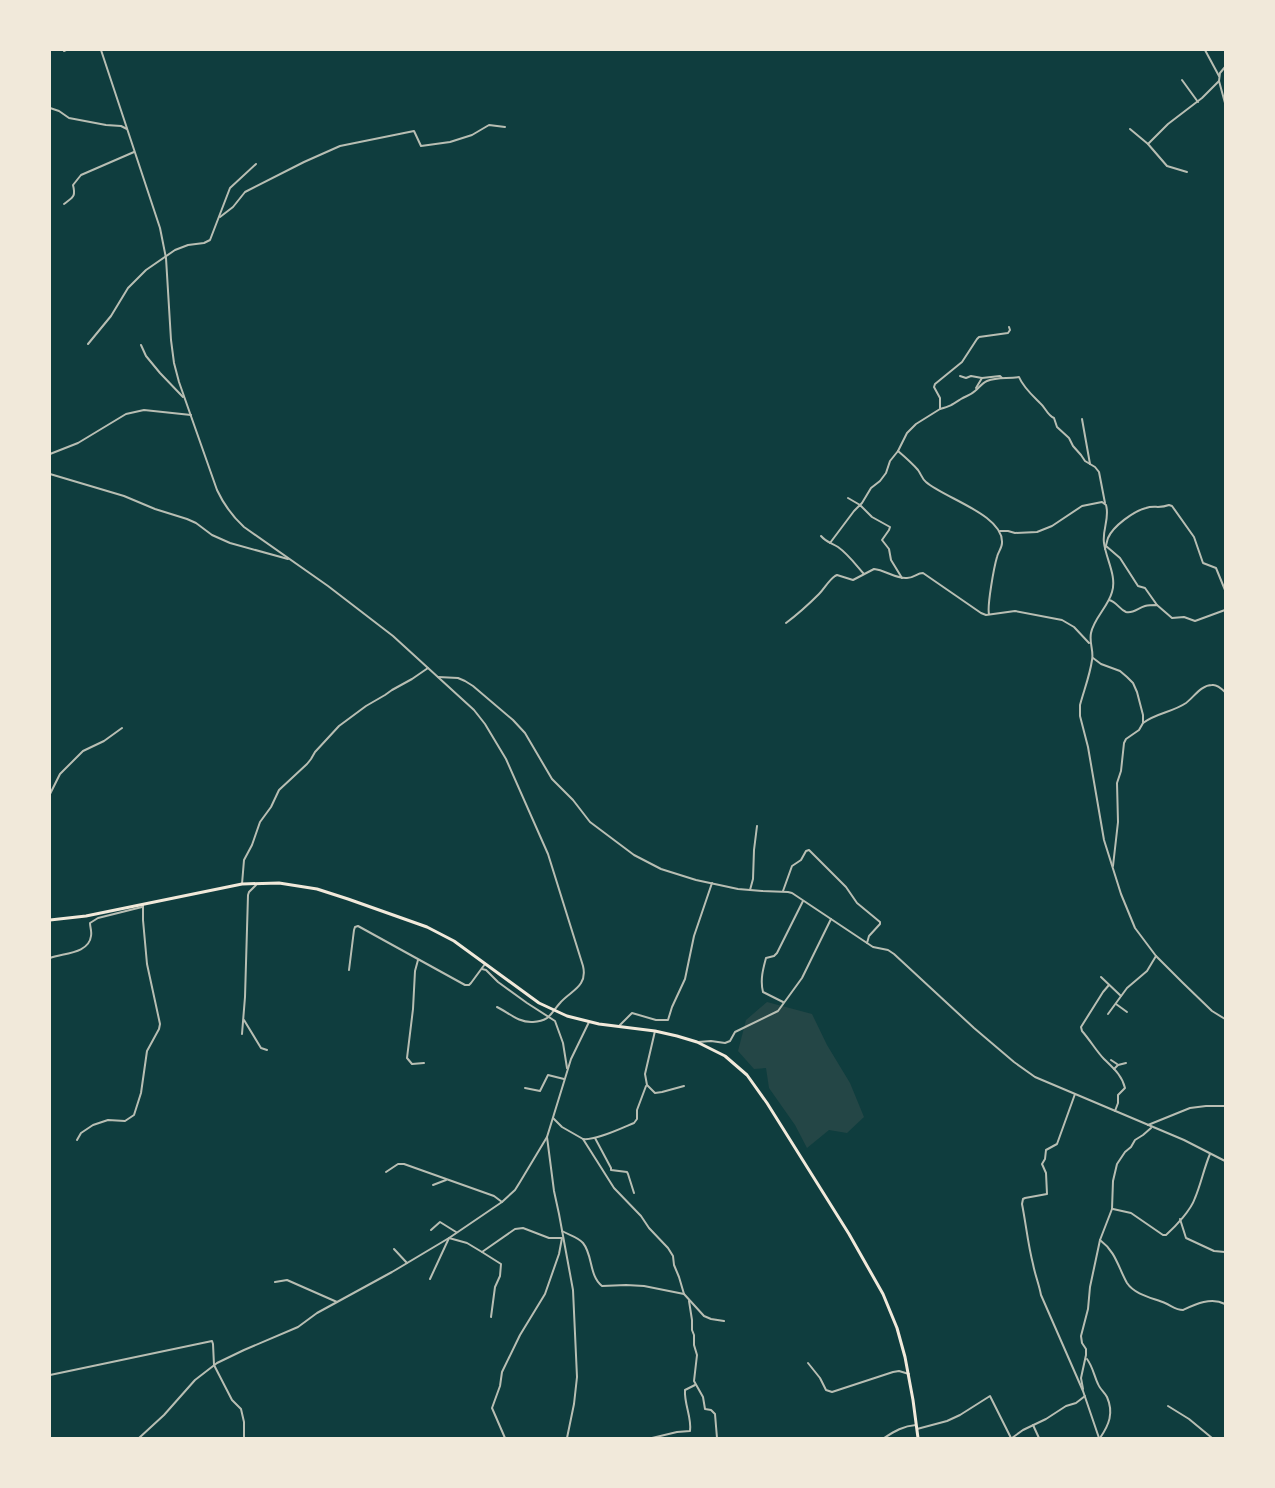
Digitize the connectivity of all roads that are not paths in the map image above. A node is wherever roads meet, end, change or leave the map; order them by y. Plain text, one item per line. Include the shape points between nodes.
1 (101, 50) edge
2 (1205, 50) edge
3 (1225, 68) edge
4 (1219, 76) junction
5 (1182, 80) dead end
6 (1219, 80) junction
7 (1198, 102) junction
8 (1225, 104) edge
9 (50, 108) edge
10 (505, 127) dead end
11 (127, 129) junction
12 (1130, 129) dead end
13 (1148, 144) junction
14 (135, 152) junction
15 (256, 164) dead end
16 (1187, 172) dead end
17 (64, 204) dead end
18 (220, 217) junction
19 (166, 258) junction
20 (1009, 327) dead end
21 (88, 344) dead end
22 (141, 345) dead end
23 (960, 376) dead end
24 (982, 378) junction
25 (1002, 378) junction
26 (976, 390) junction
27 (185, 399) junction
28 (940, 408) junction
29 (191, 415) junction
30 (1082, 419) dead end
31 (898, 451) junction
32 (50, 454) edge
33 (1090, 464) junction
34 (50, 474) edge
35 (848, 498) dead end
36 (1105, 503) junction
37 (860, 505) junction
38 (1000, 531) junction
39 (821, 536) dead end
40 (830, 543) junction
41 (1106, 546) junction
42 (1105, 551) junction
43 (290, 560) junction
44 (864, 574) junction
45 (902, 578) junction
46 (1225, 590) edge
47 (1109, 600) junction
48 (1157, 605) junction
49 (1225, 610) edge
50 (989, 614) junction
51 (786, 623) dead end
52 (1090, 644) junction
53 (1093, 658) junction
54 (429, 667) junction
55 (438, 677) junction
56 (1225, 692) edge
57 (1143, 723) junction
58 (122, 728) dead end
59 (50, 794) edge
60 (757, 826) dead end
61 (1113, 868) junction
62 (258, 883) junction
63 (242, 884) junction
64 (712, 884) junction
65 (750, 890) junction
66 (783, 892) junction
67 (803, 901) junction
68 (143, 906) junction
69 (831, 919) junction
70 (50, 920) edge
71 (867, 943) junction
72 (1156, 956) junction
73 (50, 958) edge
74 (418, 960) junction
75 (485, 964) junction
76 (482, 969) junction
77 (349, 970) dead end
78 (1101, 977) dead end
79 (1109, 985) junction
80 (1121, 996) junction
81 (784, 1002) junction
82 (1116, 1004) junction
83 (497, 1006) dead end
84 (555, 1011) junction
85 (1128, 1012) dead end
86 (1108, 1014) dead end
87 (550, 1017) junction
88 (1225, 1019) edge
89 (244, 1020) junction
90 (589, 1022) junction
91 (618, 1028) junction
92 (655, 1031) junction
93 (242, 1034) dead end
94 (697, 1042) junction
95 (267, 1050) dead end
96 (1111, 1060) dead end
97 (424, 1063) dead end
98 (1126, 1063) dead end
99 (1118, 1065) junction
100 (1114, 1069) junction
101 (567, 1070) junction
102 (564, 1080) junction
103 (647, 1085) junction
104 (684, 1086) dead end
105 (525, 1088) dead end
106 (1075, 1094) junction
107 (1225, 1106) edge
108 (1116, 1111) junction
109 (552, 1118) junction
110 (1147, 1125) junction
111 (1152, 1127) junction
112 (547, 1137) junction
113 (594, 1137) junction
114 (583, 1139) junction
115 (77, 1140) dead end
116 (1210, 1154) junction
117 (1225, 1161) edge
118 (386, 1172) dead end
119 (446, 1180) junction
120 (433, 1185) dead end
121 (634, 1193) dead end
122 (502, 1202) junction
123 (1112, 1208) junction
124 (1180, 1219) junction
125 (431, 1230) dead end
126 (562, 1231) junction
127 (456, 1232) junction
128 (449, 1238) junction
129 (562, 1238) junction
130 (1100, 1240) junction
131 (394, 1249) dead end
132 (482, 1252) junction
133 (1225, 1252) edge
134 (406, 1263) junction
135 (430, 1279) dead end
136 (275, 1282) dead end
137 (684, 1294) junction
138 (689, 1300) junction
139 (337, 1302) junction
140 (1225, 1304) edge
141 (491, 1318) dead end
142 (724, 1321) dead end
143 (1086, 1358) junction
144 (808, 1363) dead end
145 (214, 1365) junction
146 (909, 1374) junction
147 (50, 1375) edge
148 (696, 1385) junction
149 (1083, 1391) junction
150 (1085, 1396) junction
151 (1168, 1406) dead end
152 (916, 1424) junction
153 (1033, 1425) junction
154 (917, 1429) junction
155 (139, 1438) edge
156 (244, 1438) edge
157 (505, 1438) edge
158 (567, 1438) edge
159 (652, 1438) edge
160 (717, 1438) edge
161 (884, 1438) edge
162 (918, 1438) edge
163 (1012, 1438) edge
164 (1038, 1438) edge
165 (1100, 1438) edge
166 (1212, 1438) edge

1 - 11 street
2 - 4 street
3 - 4 street
4 - 6 street
5 - 7 street
6 - 7 street
6 - 8 street
7 - 13 street
9 - 11 street via 69,118
10 - 18 street via 489,125 450,142 421,146 414,131 340,146 245,192
11 - 14 street
12 - 13 street
13 - 16 street via 1167,166
14 - 17 street via 82,175 73,185 75,194
14 - 19 street via 160,228
15 - 18 street via 230,188
18 - 19 street via 210,240 180,248
19 - 21 street via 146,270 128,288
19 - 27 street via 172,352
20 - 28 street via 1008,333 979,338 962,362 935,384
22 - 27 street via 146,356
23 - 24 street
24 - 25 street
24 - 26 street
25 - 26 street via 985,382
25 - 33 street via 1019,377 1030,394 1054,418 1072,446
26 - 28 street via 953,406
27 - 29 street
28 - 31 street via 907,433
29 - 32 street via 144,410 126,414 78,443
29 - 43 street via 217,490 232,516
30 - 33 street
31 - 37 street via 886,473
31 - 38 street via 926,482 968,506
33 - 36 street via 1099,472
34 - 43 street via 124,496 187,519 230,543
35 - 37 street
36 - 38 street via 1082,506 1052,526 1036,532
36 - 42 street via 1108,514 1103,536
37 - 40 street
37 - 45 street via 872,517 890,527 882,540
38 - 50 street via 1002,547 997,556
39 - 40 street
40 - 44 street via 844,552
41 - 42 street
41 - 46 street via 1116,527 1131,516 1145,508 1161,508 1169,504 1194,538 1203,563 1216,568
41 - 48 street via 1120,558 1138,586 1145,588
42 - 47 street via 1114,585
43 - 54 street via 363,612
44 - 45 street via 874,569
44 - 51 street via 853,580 835,576
45 - 50 street via 923,573 981,613
47 - 48 street via 1128,612
47 - 52 street via 1092,628
48 - 49 street via 1172,618 1184,617 1195,621
50 - 52 street via 1015,610 1062,620 1074,626
52 - 53 street
53 - 57 street via 1120,671 1133,683
53 - 61 street via 1080,711 1104,840
54 - 55 street
54 - 63 street via 338,726 307,764 279,790 260,822 244,860
55 - 64 street via 465,681 519,725 552,779 590,822 609,837 661,870
55 - 84 street via 474,710 495,738 548,854 584,970 578,989 560,1002
56 - 57 street via 1212,684 1202,688 1184,704
57 - 61 street via 1124,743 1117,783 1118,822
58 - 59 street via 79,754 60,774
60 - 65 street
61 - 72 street via 1135,928
62 - 63 main road
62 - 75 main road via 317,889 405,918 448,938
62 - 89 street via 248,895
63 - 68 main road
64 - 65 street
64 - 91 street via 694,936 685,979 669,1018 656,1020 632,1013
65 - 66 street
66 - 67 street via 792,893
66 - 71 street via 792,866 809,850 846,887 857,903 880,920
67 - 69 street
67 - 81 street via 777,953 766,958 763,970 763,992
68 - 70 main road
68 - 73 street via 98,918 90,923 88,943 75,952
68 - 115 street via 147,964 160,1024 147,1051 136,1112 123,1121 103,1121 93,1125
69 - 71 street
69 - 81 street via 802,978
71 - 106 street via 894,954 1014,1062 1035,1077
72 - 80 street via 1147,971
72 - 88 street via 1206,1006
74 - 76 street via 467,986
74 - 77 street via 356,926
74 - 97 street via 408,1058 414,1065
75 - 76 street
75 - 84 main road
76 - 87 street via 527,1004
78 - 79 street
79 - 80 street
79 - 100 street via 1081,1027
80 - 82 street
81 - 94 street via 778,1011 735,1032 730,1041
82 - 85 street
82 - 86 street
83 - 87 street via 522,1021
84 - 87 street
84 - 90 main road
87 - 101 street via 561,1036
89 - 93 street
89 - 95 street via 261,1048
90 - 91 main road
90 - 101 street
91 - 92 main road
92 - 94 main road
92 - 103 street via 645,1074
94 - 146 main road via 725,1056 740,1068 786,1133 883,1294 897,1328
96 - 99 street
98 - 99 street
99 - 100 street
100 - 108 street via 1125,1088 1118,1095
101 - 102 street
102 - 105 street via 548,1076 540,1091
102 - 109 street
103 - 104 street via 655,1093
103 - 113 street via 634,1123
106 - 108 street
106 - 149 street via 1057,1144 1046,1150 1042,1164 1047,1194 1025,1198 1022,1204 1041,1295
107 - 110 street via 1190,1108
108 - 110 street
109 - 112 street
109 - 114 street
110 - 111 street
111 - 116 street
111 - 123 street via 1135,1140 1117,1164
112 - 122 street via 515,1190
112 - 126 street
113 - 114 street
113 - 121 street via 611,1170 627,1172
114 - 137 street via 614,1188 671,1252
116 - 117 street
116 - 124 street via 1195,1199
118 - 119 street via 401,1163
119 - 120 street
119 - 122 street via 494,1196
122 - 127 street
123 - 124 street via 1131,1213 1164,1236
123 - 130 street
124 - 133 street via 1186,1238 1214,1251
125 - 127 street via 440,1222
126 - 129 street
126 - 137 street via 584,1244 596,1280 602,1286 626,1284
127 - 128 street
128 - 132 street
128 - 134 street
128 - 135 street
129 - 132 street via 515,1229
129 - 157 street via 545,1294 502,1372 492,1408
129 - 158 street via 573,1290 577,1363
130 - 140 street via 1113,1253 1130,1286 1149,1298 1181,1310 1199,1303 1215,1301
130 - 143 street via 1081,1336
131 - 134 street
132 - 141 street via 500,1264
134 - 139 street
136 - 139 street via 287,1280
137 - 138 street
138 - 142 street via 704,1316
138 - 148 street via 697,1355
139 - 145 street via 298,1327
143 - 149 street via 1081,1378
143 - 165 street via 1107,1397 1110,1411 1108,1426
144 - 146 street via 826,1390 832,1392 899,1370
145 - 147 street via 214,1344 208,1341
145 - 155 street via 195,1380 164,1416
145 - 156 street via 232,1400 241,1409
146 - 152 main road
148 - 159 street via 685,1390 690,1431
148 - 160 street via 705,1409 715,1414
149 - 150 street
150 - 153 street
150 - 165 street
151 - 166 street
152 - 154 main road
152 - 161 street via 897,1429
153 - 163 street
153 - 164 street
154 - 162 main road
154 - 163 street via 947,1421 990,1396

